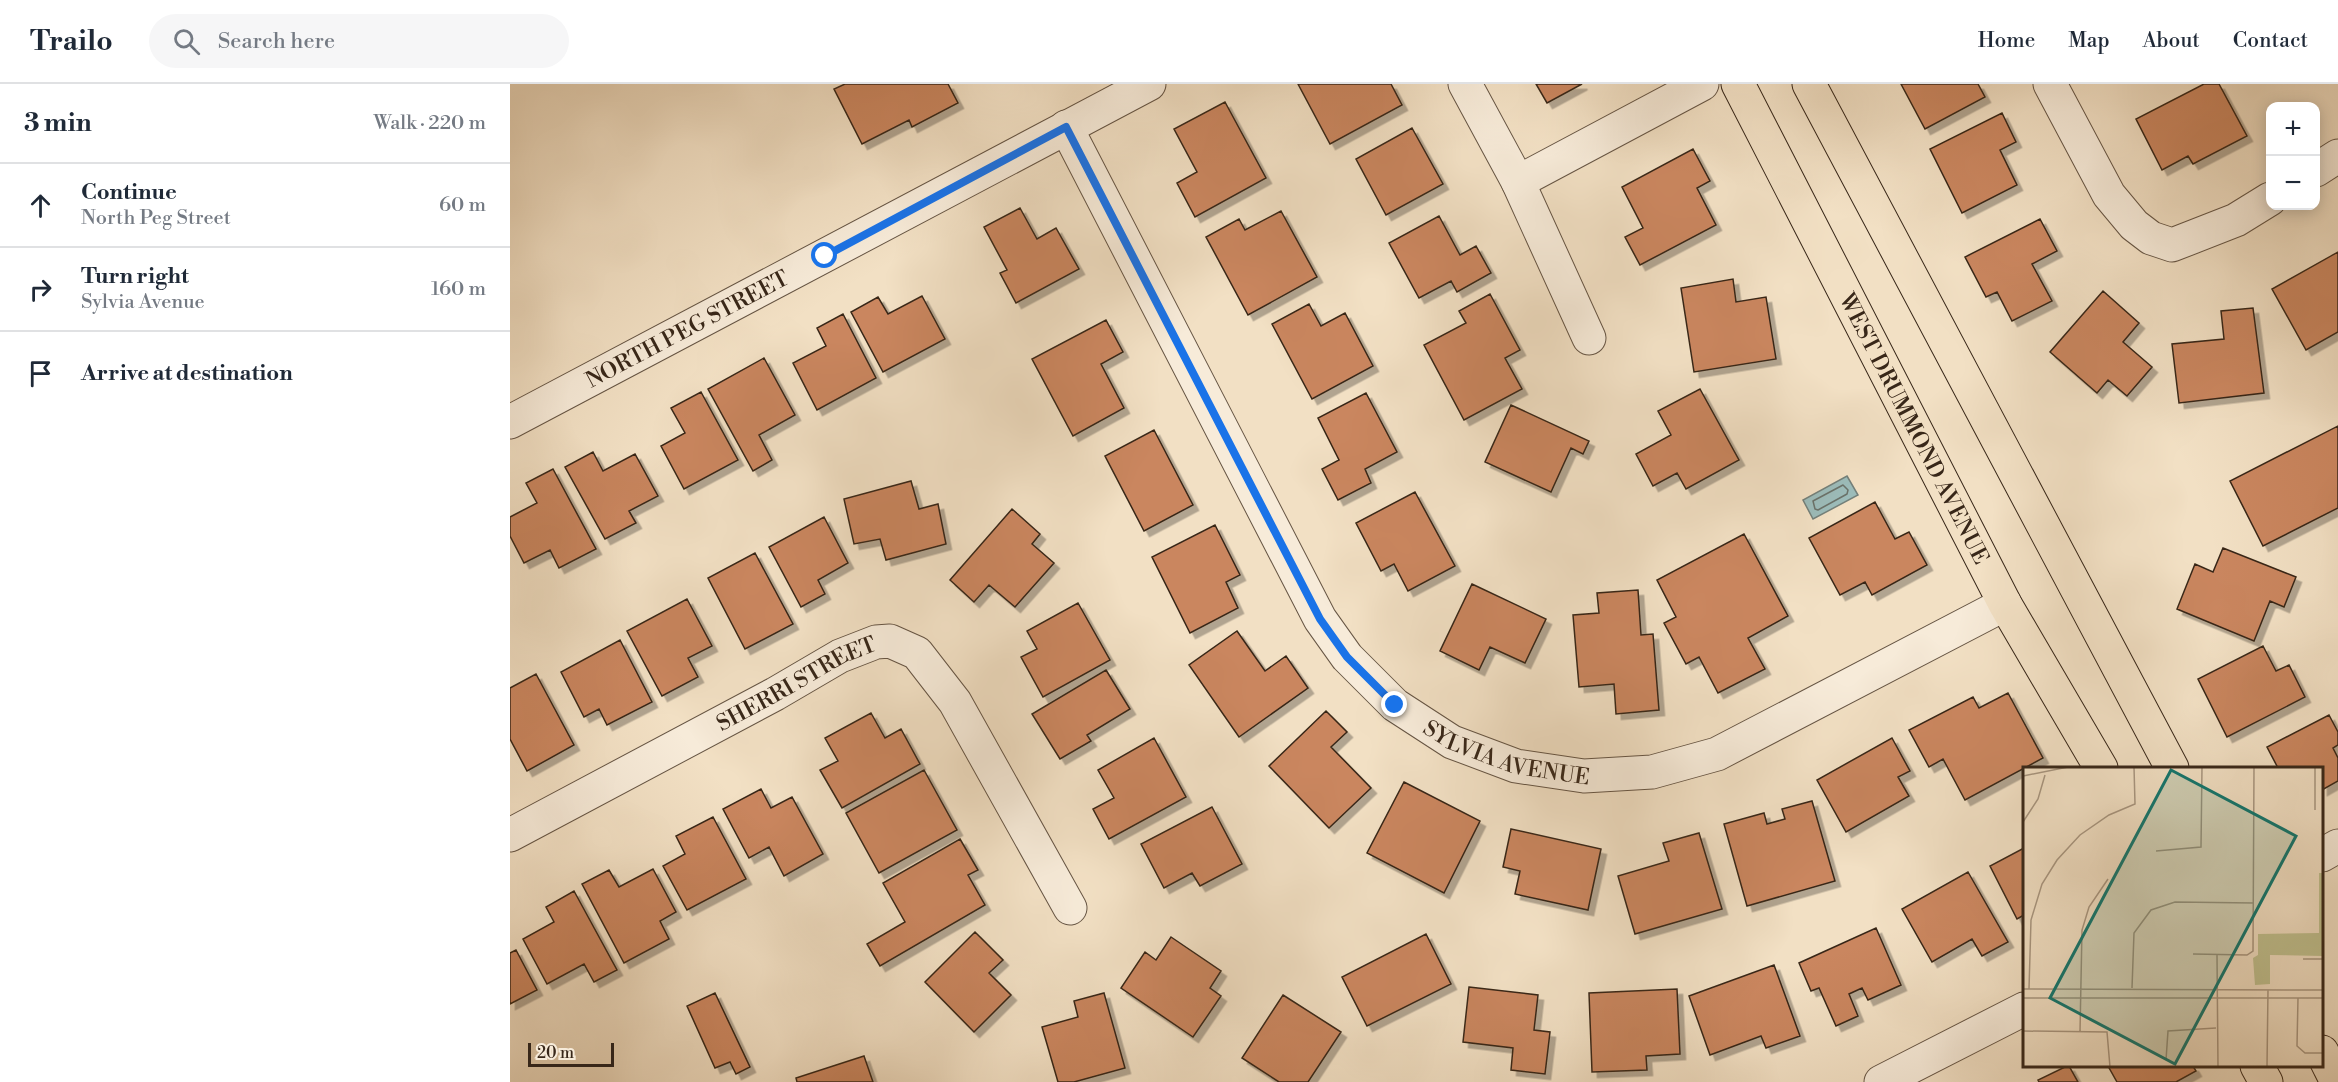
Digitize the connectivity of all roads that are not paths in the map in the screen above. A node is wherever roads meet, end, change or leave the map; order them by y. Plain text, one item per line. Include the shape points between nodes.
1 (1149, 84) edge
2 (1465, 84) edge
3 (1702, 84) edge
4 (1738, 84) edge
5 (1809, 84) edge
6 (2050, 84) edge
7 (1066, 127) junction
8 (2338, 156) edge
9 (2320, 167) edge
10 (1518, 182) junction
11 (2266, 202) edge
12 (1589, 338) dead end
13 (510, 422) edge
14 (2005, 604) junction
15 (2100, 767) edge
16 (2171, 767) edge
17 (510, 835) edge
18 (2338, 846) edge
19 (2323, 854) edge
20 (1070, 908) dead end
21 (2023, 1010) edge
22 (2323, 1054) edge
23 (2258, 1067) edge
24 (1881, 1082) edge
25 (2266, 1082) edge
26 (2337, 1082) edge

1 - 7 street, NORTH PEG STREET
2 - 10 street
3 - 10 street
4 - 14 main road, WEST DRUMMOND AVENUE
5 - 16 main road
6 - 11 street via 2109,195 2134,225 2151,238 2172,245 2236,220
7 - 13 street, NORTH PEG STREET
7 - 14 street, SYLVIA AVENUE via 1320,619 1347,657 1395,705 1452,742 1516,766 1584,776 1652,772 1717,754
8 - 9 street
10 - 12 street
14 - 15 main road, WEST DRUMMOND AVENUE
17 - 20 street, SHERRI STREET via 840,656 876,642 890,641 917,653 955,702
18 - 19 street
21 - 24 street
22 - 26 main road
23 - 25 main road

